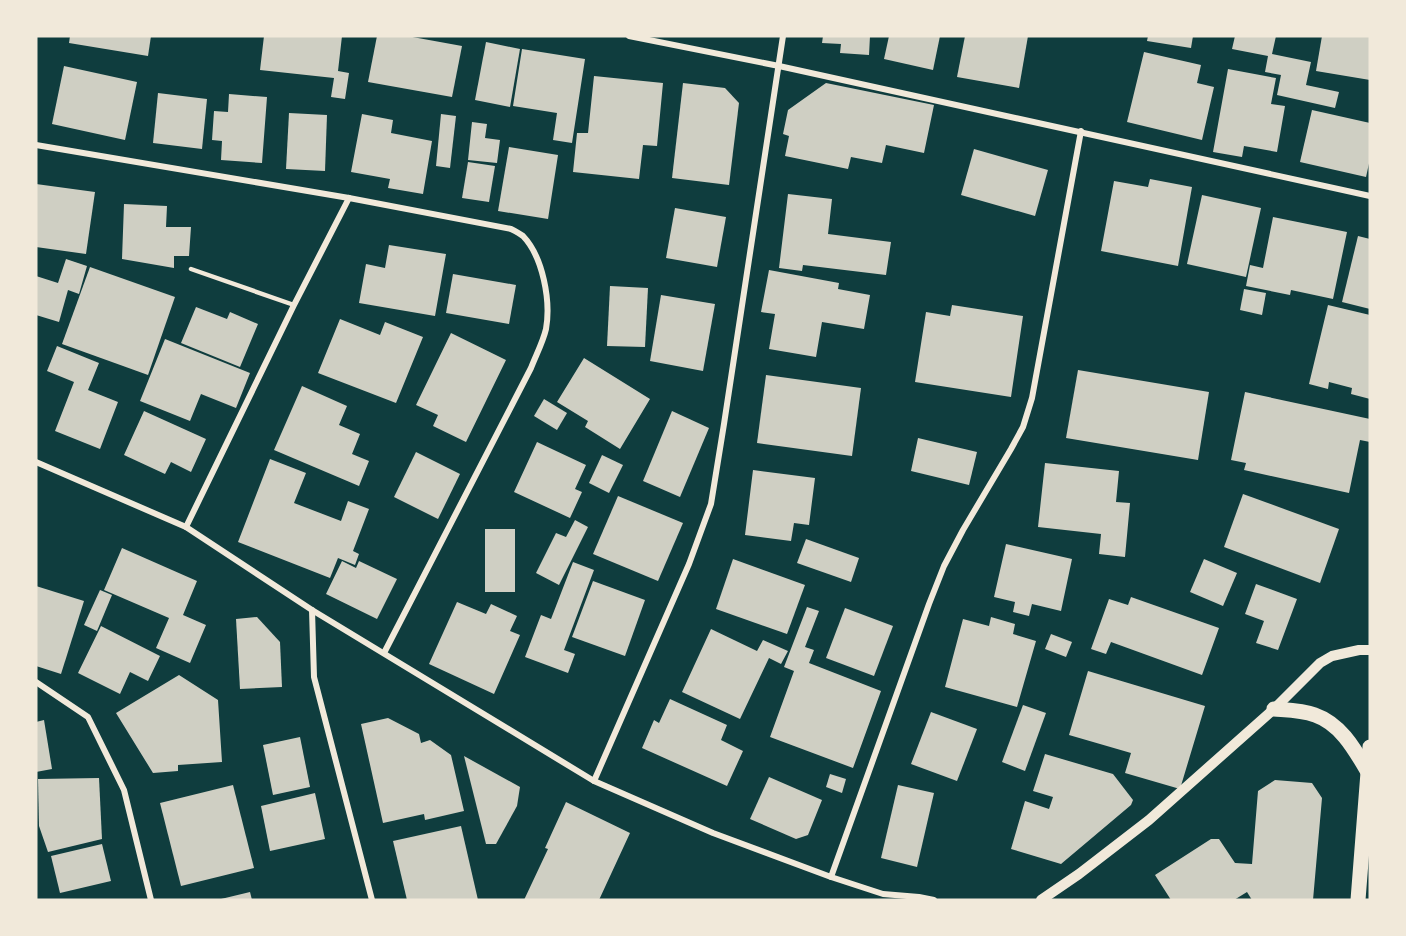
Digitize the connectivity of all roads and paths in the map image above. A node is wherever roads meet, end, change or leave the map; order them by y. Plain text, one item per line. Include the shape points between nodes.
1 (629, 36) edge
2 (783, 36) edge
3 (779, 66) junction
4 (1081, 131) junction
5 (36, 145) edge
6 (1370, 196) edge
7 (349, 198) junction
8 (191, 269) dead end
9 (294, 305) junction
10 (36, 462) edge
11 (186, 527) junction
12 (312, 610) junction
13 (1370, 650) edge
14 (384, 653) junction
15 (36, 682) edge
16 (1274, 709) junction
17 (1370, 747) edge
18 (1368, 772) junction
19 (594, 781) junction
20 (1367, 826) edge
21 (831, 877) junction
22 (883, 894) junction
23 (151, 900) edge
24 (372, 900) edge
25 (889, 900) edge
26 (934, 900) edge
27 (1041, 900) edge
28 (1358, 900) edge

1 - 3 street
2 - 3 street
3 - 4 street
3 - 19 street via 711,504 689,564
4 - 6 street
4 - 21 street via 1032,398 1023,427 944,566
5 - 7 street
7 - 9 street
7 - 14 street via 511,229 522,235 533,250 543,273 547,303 546,329 531,368
8 - 9 lane
9 - 11 street
10 - 11 street
11 - 12 street
12 - 14 street
12 - 24 street via 314,677
13 - 16 street via 1332,656 1320,663
14 - 19 street
15 - 23 street via 88,717 124,790
16 - 18 main road via 1315,714 1326,720 1356,750
16 - 27 street via 1149,820
17 - 18 main road
18 - 20 main road
19 - 21 street via 713,833
20 - 28 main road
21 - 22 street
22 - 25 street
22 - 26 street

